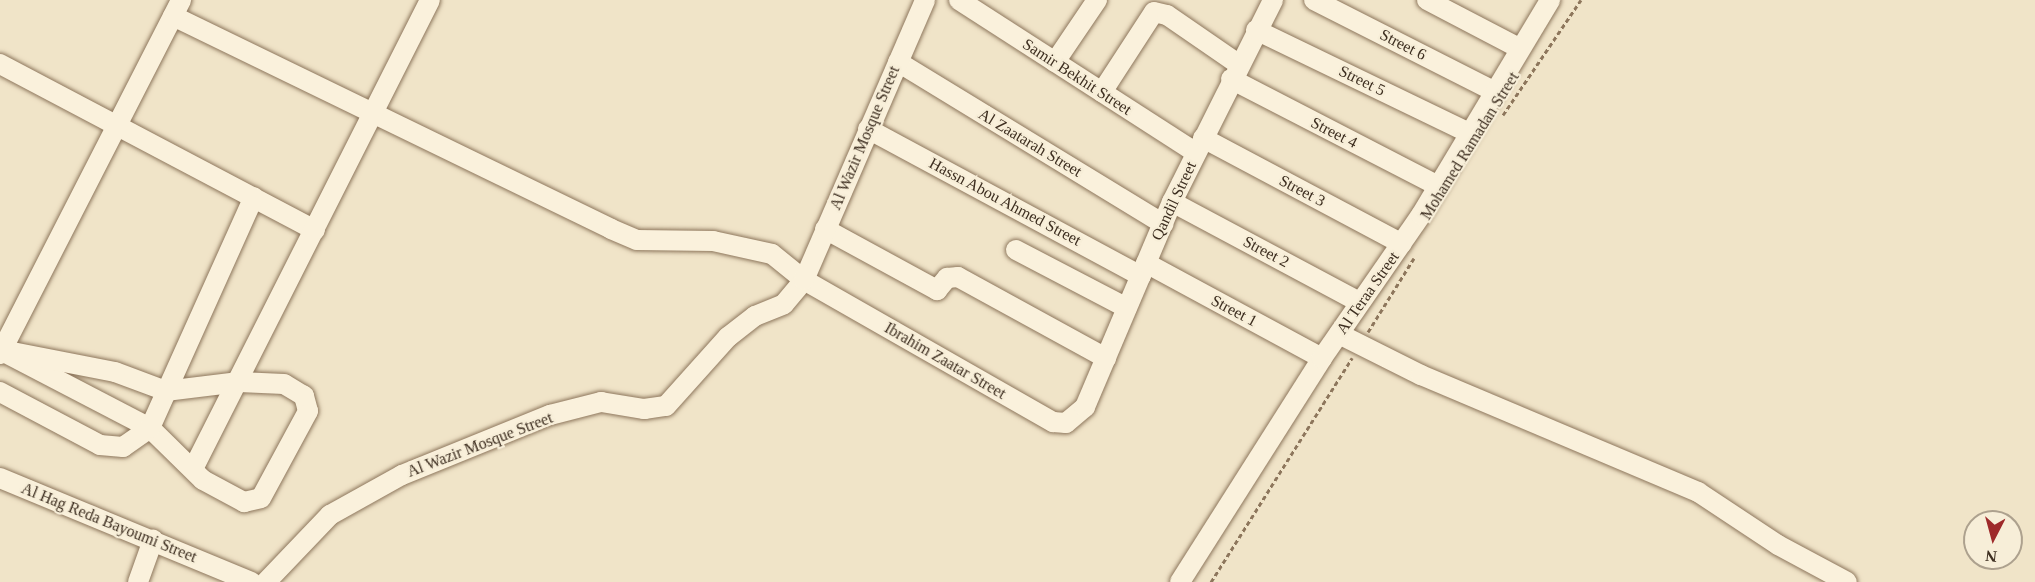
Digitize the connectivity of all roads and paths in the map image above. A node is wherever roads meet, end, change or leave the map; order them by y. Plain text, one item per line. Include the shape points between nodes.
1 (430, 0) edge
2 (925, 0) edge
3 (959, 0) edge
4 (1097, 0) edge
5 (1274, 0) edge
6 (1314, 0) edge
7 (1427, 0) edge
8 (1550, 0) edge
9 (1581, 0) edge
10 (177, 8) edge
11 (1256, 30) junction
12 (1519, 48) junction
13 (898, 62) junction
14 (1055, 62) junction
15 (0, 64) edge
16 (1234, 71) junction
17 (1493, 91) junction
18 (1102, 92) junction
19 (374, 112) junction
20 (1498, 122) dead end
21 (117, 125) junction
22 (868, 129) junction
23 (1467, 132) junction
24 (1199, 146) junction
25 (1438, 186) junction
26 (254, 197) junction
27 (1172, 202) junction
28 (1163, 224) junction
29 (825, 229) junction
30 (315, 230) junction
31 (1409, 249) junction
32 (1016, 250) dead end
33 (1143, 269) junction
34 (804, 280) junction
35 (1359, 302) junction
36 (1127, 308) junction
37 (1339, 334) junction
38 (1360, 345) junction
39 (1, 351) edge
40 (1106, 358) junction
41 (1322, 358) junction
42 (239, 382) junction
43 (166, 391) junction
44 (0, 392) edge
45 (1085, 408) joint
46 (150, 428) junction
47 (194, 469) junction
48 (0, 478) edge
49 (153, 540) junction
50 (138, 582) edge
51 (251, 582) edge
52 (266, 582) edge
53 (1180, 582) edge
54 (1211, 582) edge
55 (1847, 582) edge

1 - 19 street
2 - 13 street, Al Wazir Mosque Street
3 - 14 street, Samir Bekhit Street
4 - 14 street
5 - 11 street, Qandil Street
6 - 17 street, Street 6
7 - 12 street
8 - 12 street, Al Teraa Street
9 - 20 path, Mohamed Ramadan Street
10 - 19 street, Ibrahim Zaatar Street
10 - 21 street
11 - 16 street, Qandil Street
11 - 23 street, Street 5
12 - 17 street, Al Teraa Street
13 - 22 street, Al Wazir Mosque Street
13 - 28 street, Al Zaatarah Street
14 - 18 street, Samir Bekhit Street
15 - 21 street
16 - 18 street, Street 4 via 1167,15 1154,12
16 - 24 street, Qandil Street
16 - 25 street, Street 4
17 - 23 street, Al Teraa Street
18 - 24 street, Samir Bekhit Street
19 - 30 street
19 - 34 street, Ibrahim Zaatar Street via 637,240 713,241 758,249
21 - 26 street
21 - 39 street
22 - 29 street, Al Wazir Mosque Street
22 - 33 street, Hassn Abou Ahmed Street
23 - 25 street, Al Teraa Street
24 - 27 street, Qandil Street
24 - 31 street, Street 3
25 - 31 street, Al Teraa Street
26 - 30 street
26 - 43 street
27 - 28 street, Qandil Street
27 - 35 street, Street 2
28 - 33 street, Qandil Street
29 - 34 street, Al Wazir Mosque Street
29 - 40 street via 936,290 947,278 958,277
30 - 42 street
31 - 35 street, Al Teraa Street
31 - 38 path, Mohamed Ramadan Street
32 - 36 street
33 - 36 street, Qandil Street
33 - 41 street, Street 1
34 - 45 street, Ibrahim Zaatar Street via 1053,422 1066,423
34 - 52 street, Al Wazir Mosque Street via 784,304 755,315 728,337 666,406 644,409 601,402 550,415 402,475 330,515
35 - 37 street, Al Teraa Street
36 - 40 street, Qandil Street
37 - 38 street
37 - 41 street, Al Teraa Street
38 - 54 path, Mohamed Ramadan Street
38 - 55 street via 1698,492 1778,545
39 - 43 street via 115,372
39 - 46 street
40 - 45 street, Qandil Street
41 - 53 street, Al Teraa Street
42 - 43 street
42 - 47 street
42 - 47 street via 284,384 304,396 308,411 261,498 244,502
43 - 46 street
44 - 46 street via 112,448 123,447
46 - 47 street
48 - 49 street, Al Hag Reda Bayoumi Street
49 - 50 street
49 - 51 street, Al Hag Reda Bayoumi Street

